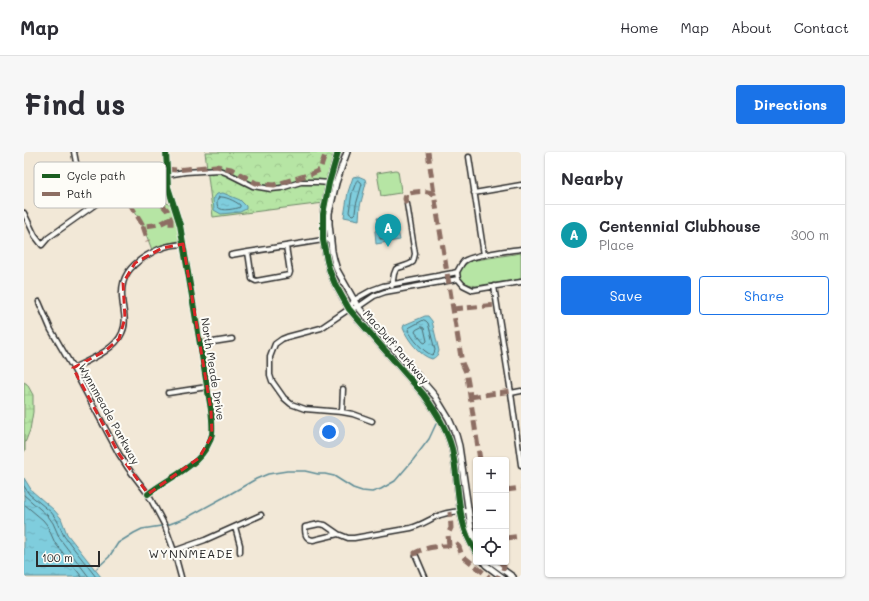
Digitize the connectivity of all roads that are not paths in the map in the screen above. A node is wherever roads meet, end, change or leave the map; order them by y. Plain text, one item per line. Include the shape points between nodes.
1 (75, 152) edge
2 (80, 152) edge
3 (166, 152) edge
4 (338, 152) edge
5 (347, 152) edge
6 (468, 157) dead end
7 (76, 162) edge
8 (167, 175) junction
9 (329, 183) junction
10 (336, 183) junction
11 (521, 185) edge
12 (474, 193) junction
13 (407, 204) dead end
14 (90, 208) edge
15 (24, 213) edge
16 (323, 240) junction
17 (331, 240) junction
18 (183, 244) junction
19 (286, 246) junction
20 (521, 249) edge
21 (248, 252) junction
22 (231, 255) dead end
23 (484, 255) junction
24 (457, 272) junction
25 (458, 280) junction
26 (521, 282) edge
27 (392, 285) junction
28 (494, 286) junction
29 (393, 290) junction
30 (354, 300) junction
31 (39, 302) dead end
32 (358, 307) junction
33 (349, 309) junction
34 (232, 339) dead end
35 (200, 344) junction
36 (73, 368) junction
37 (207, 387) junction
38 (343, 389) dead end
39 (521, 391) edge
40 (511, 393) junction
41 (168, 394) dead end
42 (342, 412) junction
43 (372, 421) dead end
44 (521, 465) edge
45 (148, 494) junction
46 (460, 511) junction
47 (468, 511) junction
48 (261, 515) dead end
49 (235, 528) junction
50 (473, 533) edge
51 (338, 534) junction
52 (473, 547) edge
53 (174, 551) junction
54 (240, 552) dead end
55 (416, 556) dead end
56 (486, 565) edge
57 (496, 565) edge
58 (181, 577) edge
59 (425, 577) edge
60 (502, 577) edge
61 (513, 577) edge

1 - 2 street
1 - 7 street
3 - 8 street, North Meade Drive
4 - 9 street, MacDuff Parkway
5 - 10 street, MacDuff Parkway
6 - 12 street
8 - 9 street via 219,170 253,186 271,189 301,182
8 - 18 street, North Meade Drive
9 - 10 street
9 - 16 street, MacDuff Parkway via 323,214
10 - 17 street, MacDuff Parkway via 329,213
11 - 12 street
12 - 23 street
13 - 27 street via 415,254 413,262 396,269
14 - 15 street via 42,245
16 - 17 street
16 - 19 street
16 - 33 street, MacDuff Parkway via 330,272
17 - 30 street, MacDuff Parkway via 337,270
18 - 35 street, North Meade Drive
18 - 36 street via 162,248 135,263 123,283 125,318 119,339 105,351
19 - 21 street
19 - 21 street via 289,275 256,281 252,279
20 - 23 street
21 - 22 street
23 - 24 street via 466,260
24 - 25 street
24 - 27 street
25 - 28 street via 472,290
25 - 29 street
26 - 28 street
27 - 29 street
27 - 30 street via 372,290
28 - 40 street
29 - 32 street via 374,296
30 - 32 street, MacDuff Parkway
30 - 33 street
31 - 36 street, Wynnmeade Parkway via 51,330
32 - 33 street
32 - 47 street, MacDuff Parkway via 436,396 449,419 459,446
33 - 42 street via 321,328 282,339 275,344 270,357 272,381 288,402 304,409
33 - 46 street, MacDuff Parkway via 424,395 442,423 452,450
34 - 35 street
35 - 37 street, North Meade Drive
36 - 45 street, Wynnmeade Parkway via 119,454
37 - 41 street
37 - 45 street, North Meade Drive via 213,426 209,444 199,458
38 - 42 street
39 - 40 street
40 - 44 street
42 - 43 street
45 - 53 street, Wynnmeade Parkway
46 - 47 street
46 - 51 street via 450,512 411,528 354,538
46 - 52 street, MacDuff Parkway
47 - 50 street, MacDuff Parkway
48 - 49 street
49 - 53 street
49 - 54 street
51 - 51 street via 325,525 305,527 307,538 312,540
53 - 58 street, Wynnmeade Parkway
55 - 59 street
56 - 60 street
57 - 61 street

